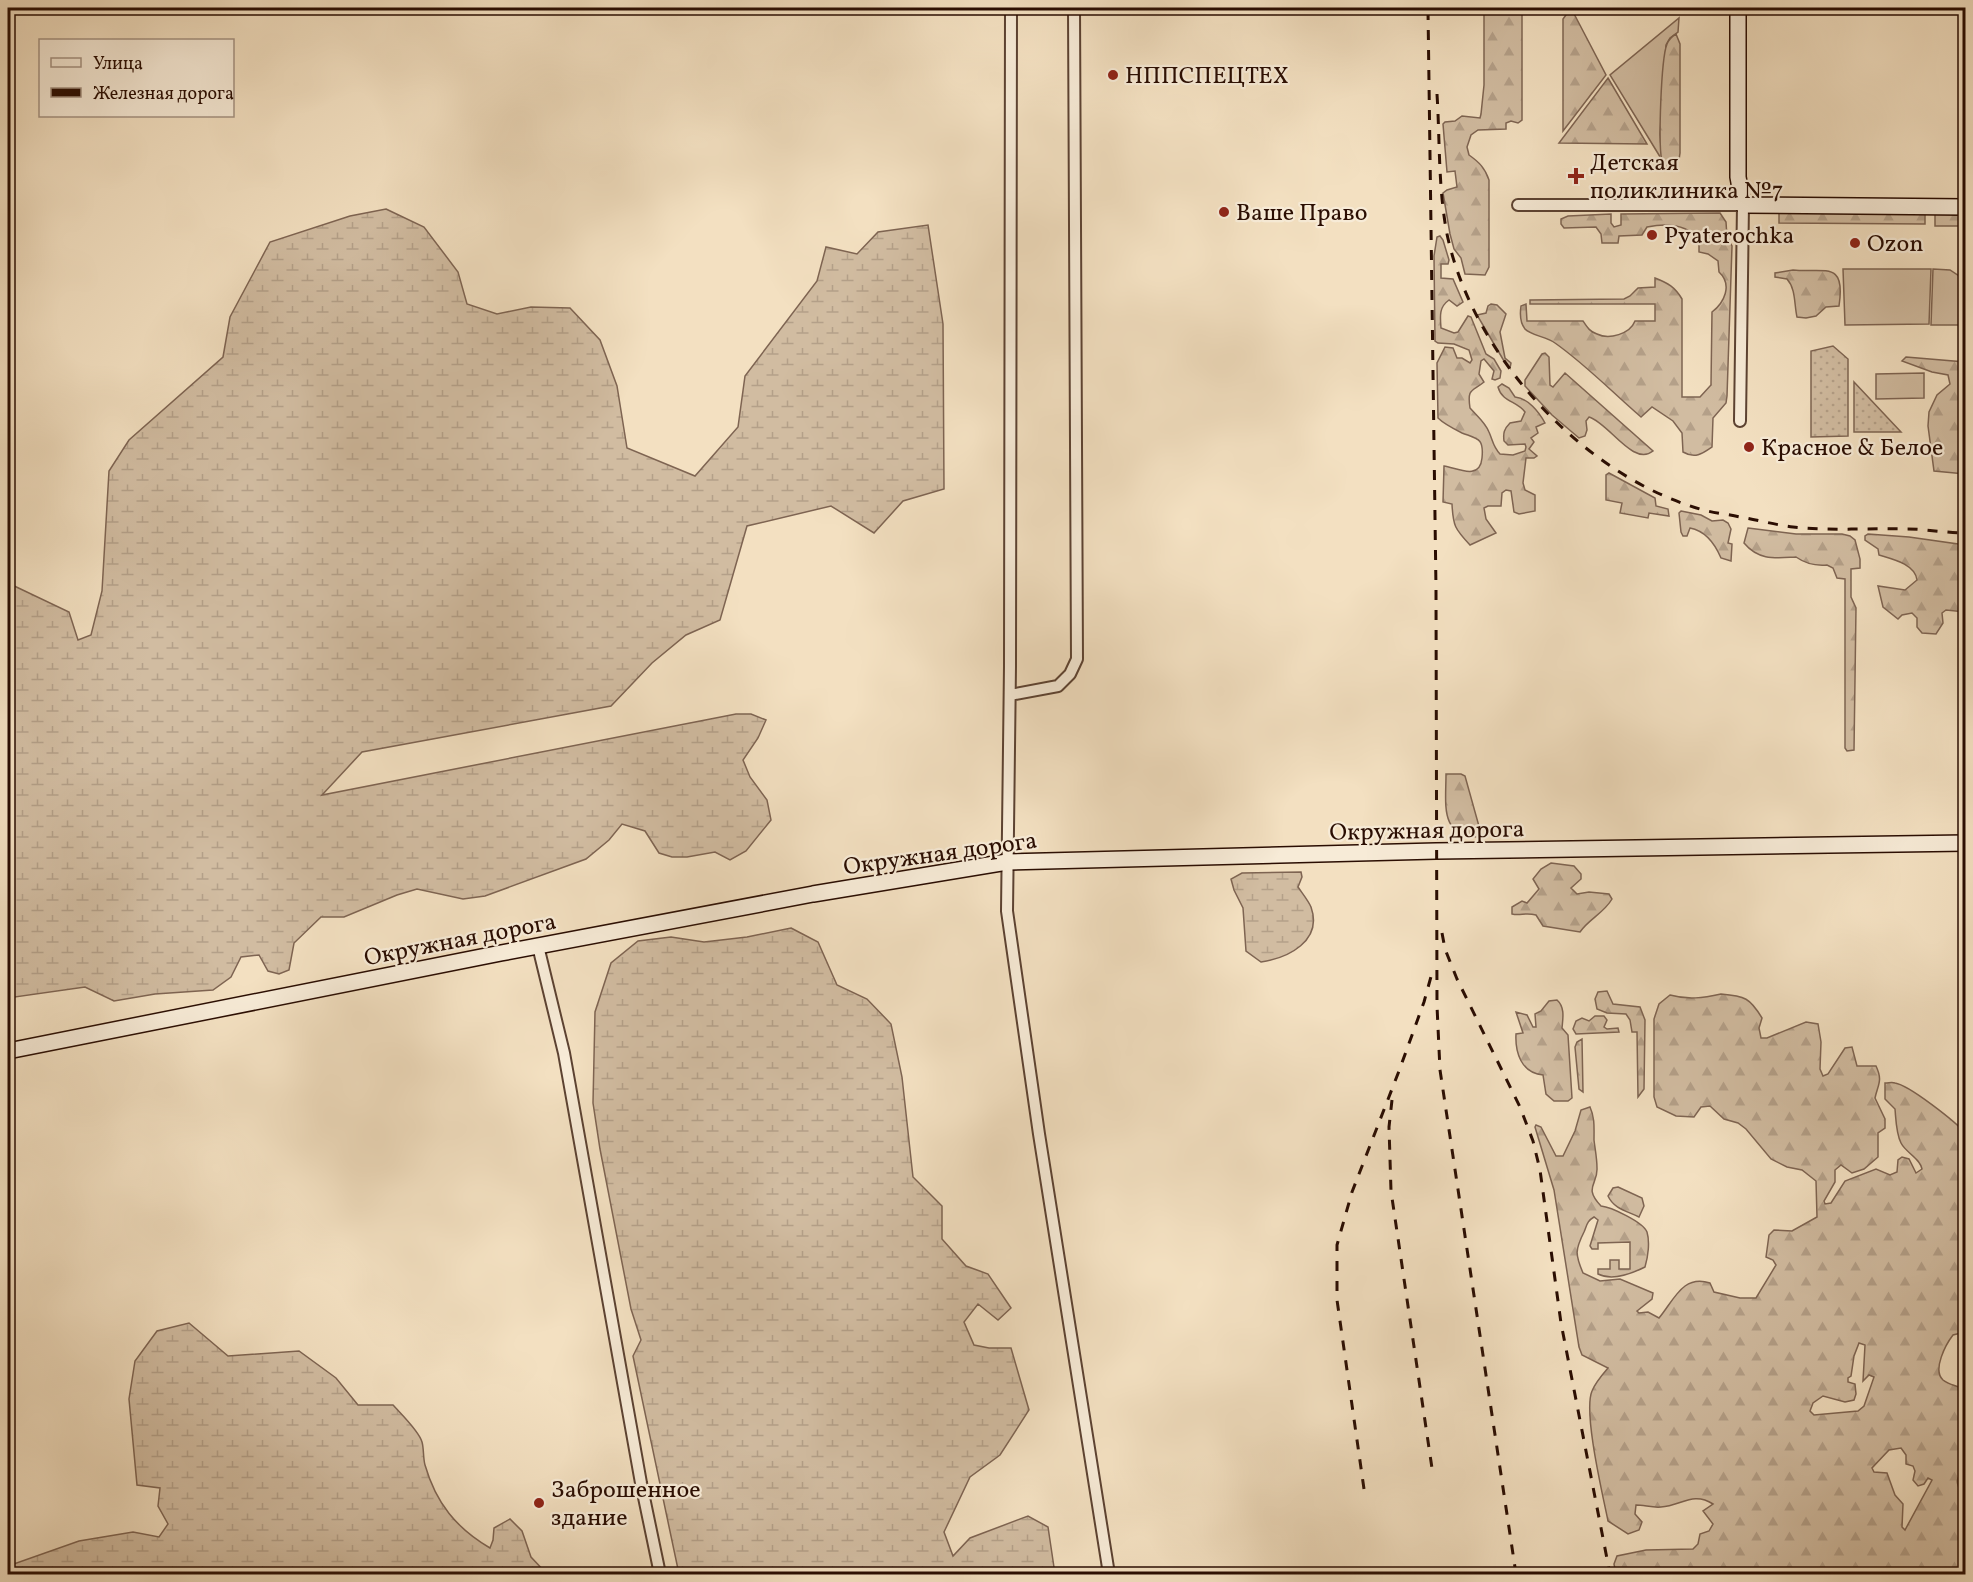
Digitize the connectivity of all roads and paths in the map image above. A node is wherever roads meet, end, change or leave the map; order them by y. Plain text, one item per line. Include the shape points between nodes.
1 (1011, 8) edge
2 (1074, 8) edge
3 (1738, 8) edge
4 (1518, 205) dead end
5 (1743, 205) junction
6 (1965, 207) edge
7 (1740, 421) dead end
8 (1010, 695) junction
9 (1965, 843) edge
10 (1007, 862) junction
11 (538, 946) junction
12 (8, 1051) edge
13 (660, 1575) edge
14 (1109, 1575) edge

1 - 8 street
2 - 8 street via 1077,659 1058,686
3 - 5 main road via 1738,177
4 - 5 street
5 - 6 main road
5 - 7 street
8 - 10 street
9 - 10 main road, Окружная дорога
10 - 11 main road, Окружная дорога
10 - 14 street via 1012,952
11 - 12 main road, Окружная дорога
11 - 13 street via 564,1053

